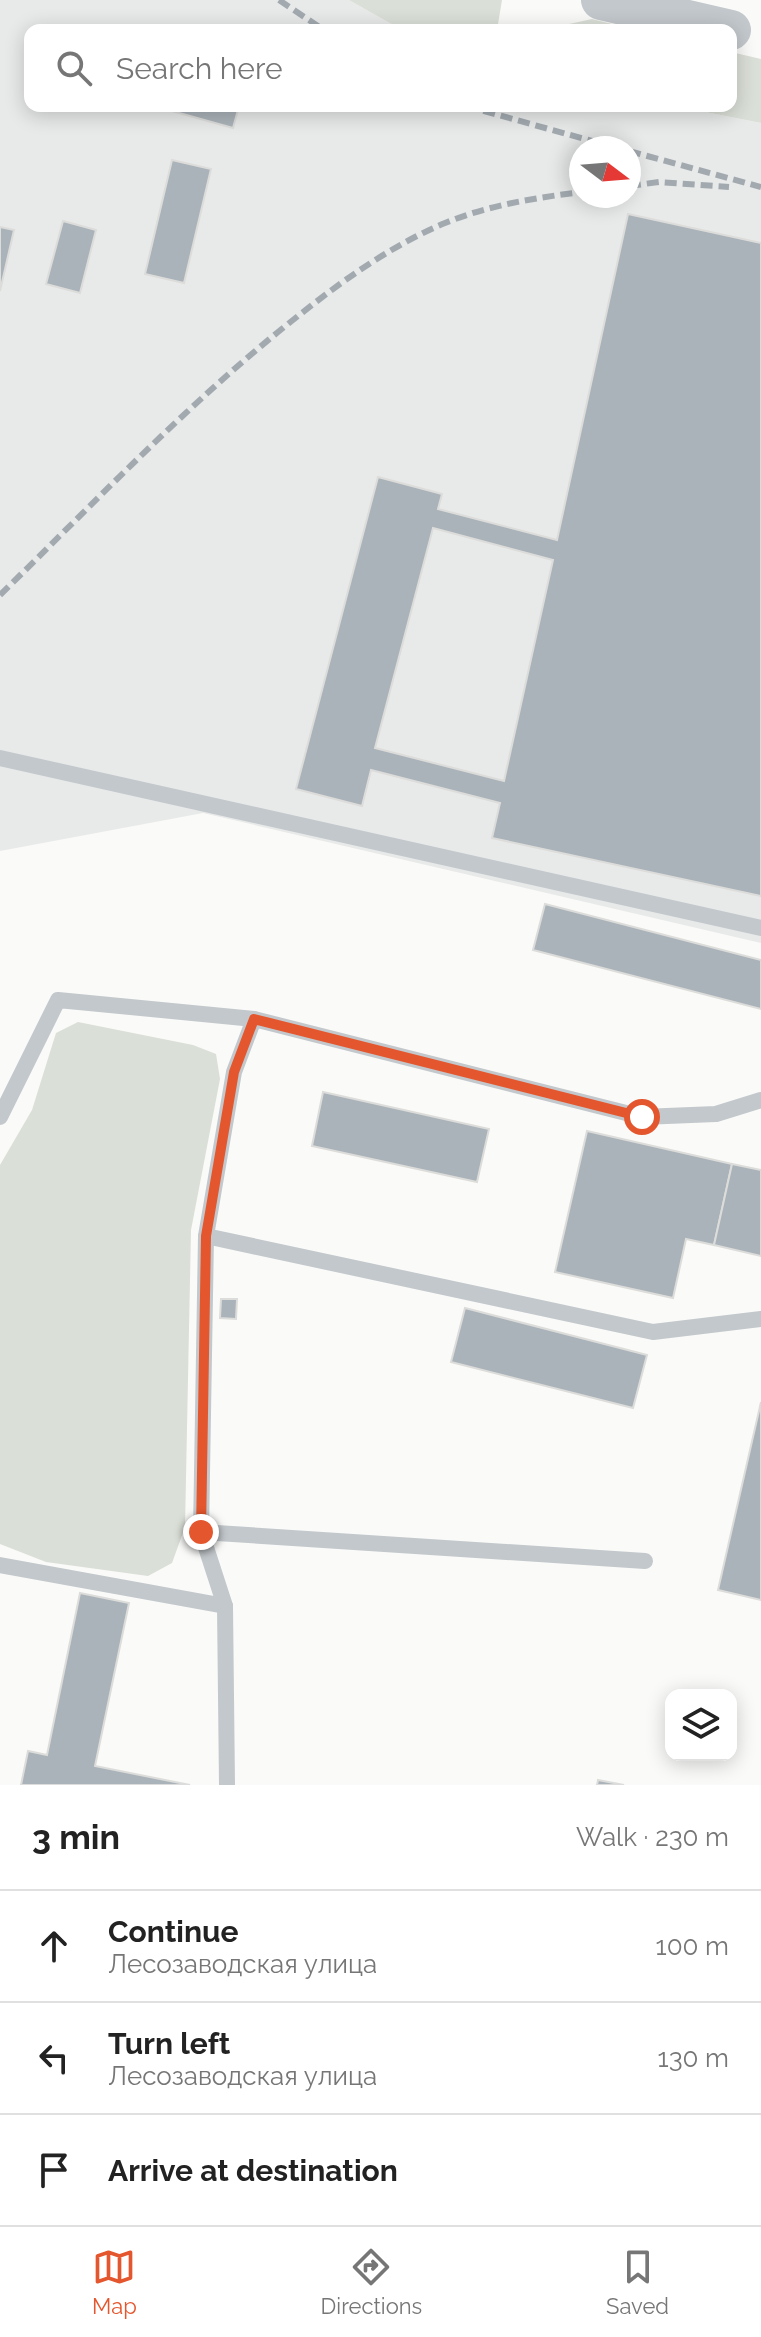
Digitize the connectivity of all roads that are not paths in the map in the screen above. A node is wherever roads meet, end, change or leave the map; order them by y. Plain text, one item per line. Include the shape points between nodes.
1 (601, 0) edge
2 (705, 24) edge
3 (737, 31) edge
4 (761, 37) edge
5 (0, 758) edge
6 (761, 928) edge
7 (254, 1019) junction
8 (761, 1100) edge
9 (0, 1117) edge
10 (206, 1236) junction
11 (761, 1319) edge
12 (201, 1532) junction
13 (645, 1561) dead end
14 (0, 1565) edge
15 (225, 1606) junction
16 (227, 1785) edge

1 - 2 street
3 - 4 street
5 - 6 lane
7 - 8 lane via 642,1117 716,1114
7 - 9 lane via 58,1000
7 - 10 lane via 234,1072
10 - 11 lane via 653,1332
10 - 12 lane
12 - 13 lane
12 - 15 lane
14 - 15 lane
15 - 16 lane

